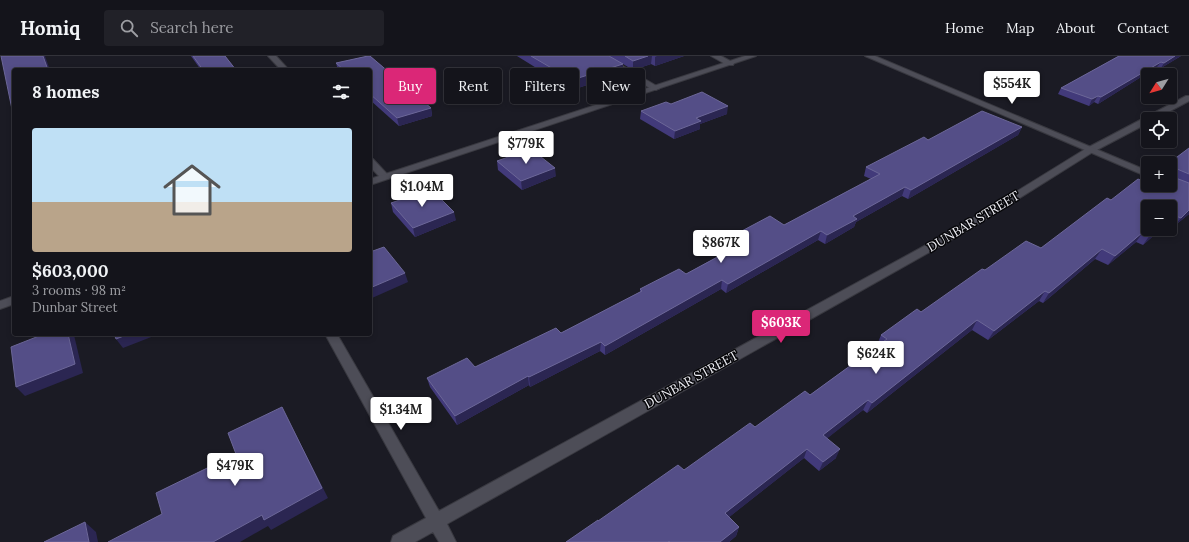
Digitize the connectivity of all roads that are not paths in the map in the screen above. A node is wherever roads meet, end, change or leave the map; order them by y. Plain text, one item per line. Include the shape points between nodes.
1 (272, 56) edge
2 (601, 56) edge
3 (715, 56) edge
4 (752, 56) edge
5 (869, 56) edge
6 (730, 64) junction
7 (283, 68) edge
8 (656, 88) junction
9 (1189, 98) edge
10 (1162, 112) edge
11 (1141, 123) edge
12 (1090, 150) junction
13 (372, 163) edge
14 (1141, 171) edge
15 (385, 177) junction
16 (372, 181) edge
17 (12, 301) edge
18 (0, 305) edge
19 (332, 336) edge
20 (436, 521) junction
21 (399, 542) edge
22 (448, 542) edge

1 - 7 street
2 - 8 street
3 - 6 street
4 - 6 street
5 - 12 street
6 - 8 street
8 - 15 street
9 - 10 street, DUNBAR STREET
11 - 12 street, DUNBAR STREET
12 - 14 street
12 - 20 street, DUNBAR STREET via 963,229
13 - 15 street
15 - 16 street
17 - 18 street
19 - 20 street
20 - 21 street, DUNBAR STREET
20 - 22 street

